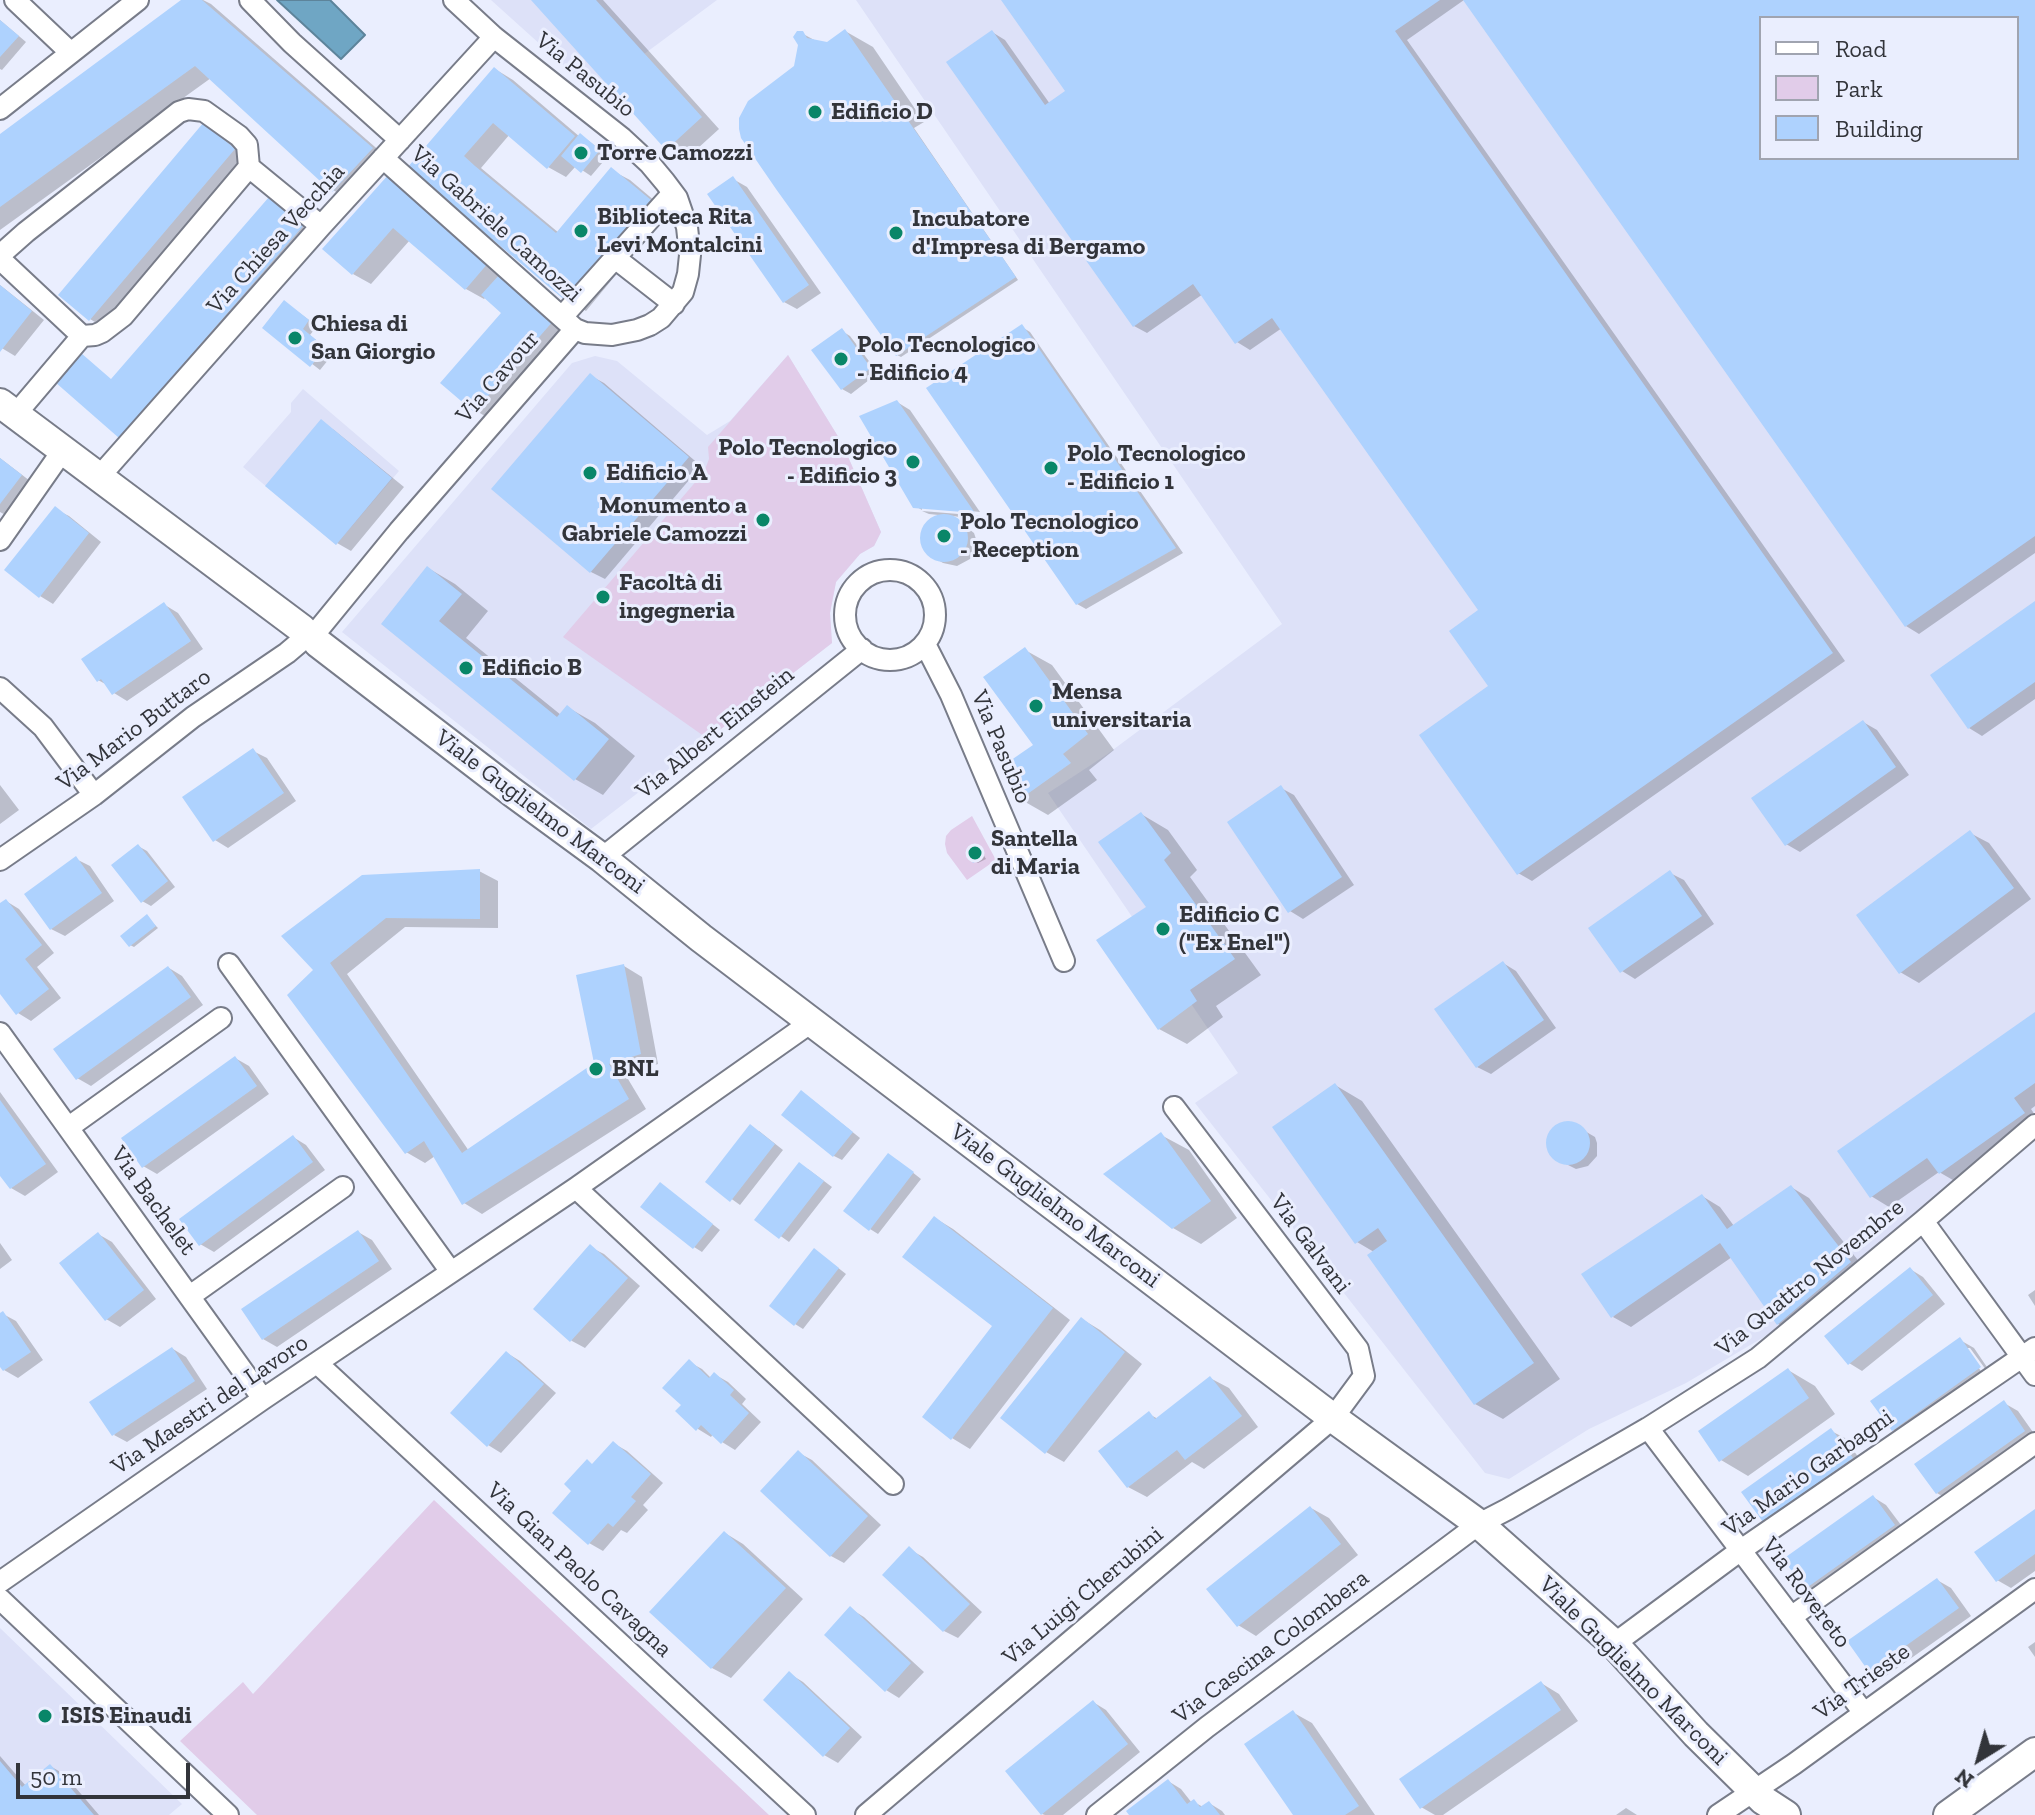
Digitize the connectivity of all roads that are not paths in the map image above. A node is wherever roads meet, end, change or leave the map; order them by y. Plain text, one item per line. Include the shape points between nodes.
1 (138, 0) edge
2 (250, 0) edge
3 (454, 0) edge
4 (22, 2) edge
5 (494, 37) junction
6 (71, 53) junction
7 (0, 109) edge
8 (400, 140) junction
9 (383, 158) junction
10 (249, 167) junction
11 (675, 196) junction
12 (321, 226) junction
13 (0, 257) edge
14 (615, 258) junction
15 (674, 304) junction
16 (569, 323) junction
17 (82, 336) junction
18 (8, 409) edge
19 (63, 450) junction
20 (99, 477) junction
21 (0, 540) edge
22 (310, 636) junction
23 (925, 644) junction
24 (862, 649) junction
25 (0, 688) edge
26 (94, 795) junction
27 (602, 858) junction
28 (0, 860) edge
29 (1064, 961) dead end
30 (229, 964) dead end
31 (221, 1018) dead end
32 (813, 1021) junction
33 (0, 1033) edge
34 (1174, 1107) dead end
35 (2035, 1125) edge
36 (69, 1127) junction
37 (343, 1187) dead end
38 (576, 1188) junction
39 (1923, 1221) junction
40 (451, 1272) junction
41 (190, 1296) junction
42 (2029, 1352) edge
43 (317, 1363) junction
44 (2035, 1375) edge
45 (263, 1399) junction
46 (1333, 1418) junction
47 (1648, 1428) junction
48 (2035, 1443) edge
49 (893, 1484) dead end
50 (1479, 1524) junction
51 (1741, 1550) junction
52 (0, 1582) edge
53 (2035, 1589) edge
54 (0, 1599) edge
55 (1791, 1617) junction
56 (1614, 1644) junction
57 (1864, 1713) junction
58 (2035, 1752) edge
59 (1768, 1805) edge
60 (228, 1815) edge
61 (805, 1815) edge
62 (866, 1815) edge
63 (1097, 1815) edge
64 (1718, 1815) edge
65 (1948, 1815) edge

1 - 6 street
2 - 8 street
3 - 5 street, Via Pasubio
4 - 6 street
5 - 8 street, Via Chiesa Vecchia
5 - 11 street, Via Pasubio via 622,138
6 - 7 street
8 - 9 street, Via Chiesa Vecchia
9 - 12 street, Via Chiesa Vecchia
9 - 16 street, Via Gabriele Camozzi
10 - 12 street
10 - 13 street via 247,145 239,136 204,111 179,112
10 - 17 street via 123,316 102,332
11 - 14 street
11 - 15 street via 690,255 686,283
12 - 20 street, Via Chiesa Vecchia
13 - 17 street
14 - 15 street
14 - 16 street
15 - 16 street, Via Cavour via 637,330 612,335 585,333
16 - 22 street, Via Cavour
17 - 18 street
18 - 19 street, Viale Guglielmo Marconi
19 - 20 street, Viale Guglielmo Marconi
19 - 21 street
20 - 22 street, Viale Guglielmo Marconi
22 - 26 street, Via Mario Buttaro via 193,717
22 - 27 street, Viale Guglielmo Marconi
23 - 24 street via 914,653 887,660
23 - 24 street via 935,617 928,589 906,572 879,571 866,576 848,598 847,626
23 - 29 street, Via Pasubio
24 - 27 street, Via Albert Einstein
25 - 26 street via 43,727
26 - 28 street, Via Mario Buttaro
27 - 32 street, Viale Guglielmo Marconi
30 - 40 street
31 - 36 street
32 - 38 street, Via Maestri del Lavoro
32 - 46 street, Viale Guglielmo Marconi
33 - 36 street, Via Bachelet
34 - 46 street, Via Galvani via 1358,1349 1364,1376
35 - 39 street, Via Quattro Novembre
36 - 41 street, Via Bachelet
37 - 41 street
38 - 40 street, Via Maestri del Lavoro
38 - 49 street
39 - 42 street
39 - 47 street, Via Quattro Novembre via 1758,1358
40 - 43 street, Via Maestri del Lavoro
41 - 45 street, Via Bachelet
42 - 44 street
42 - 51 street, Via Mario Garbagni
43 - 45 street, Via Maestri del Lavoro
43 - 61 street, Via Gian Paolo Cavagna
45 - 52 street, Via Maestri del Lavoro
46 - 50 street, Viale Guglielmo Marconi
46 - 62 street, Via Luigi Cherubini
47 - 50 street, Via Quattro Novembre
47 - 51 street, Via Rovereto
48 - 55 street
50 - 56 street, Viale Guglielmo Marconi
50 - 63 street, Via Cascina Colombera
51 - 55 street, Via Rovereto
51 - 56 street, Via Mario Garbagni
53 - 57 street, Via Trieste
54 - 60 street
55 - 57 street, Via Rovereto
56 - 59 street, Viale Guglielmo Marconi
57 - 59 street, Via Trieste via 1794,1764
58 - 65 street
59 - 64 street, Via Trieste

